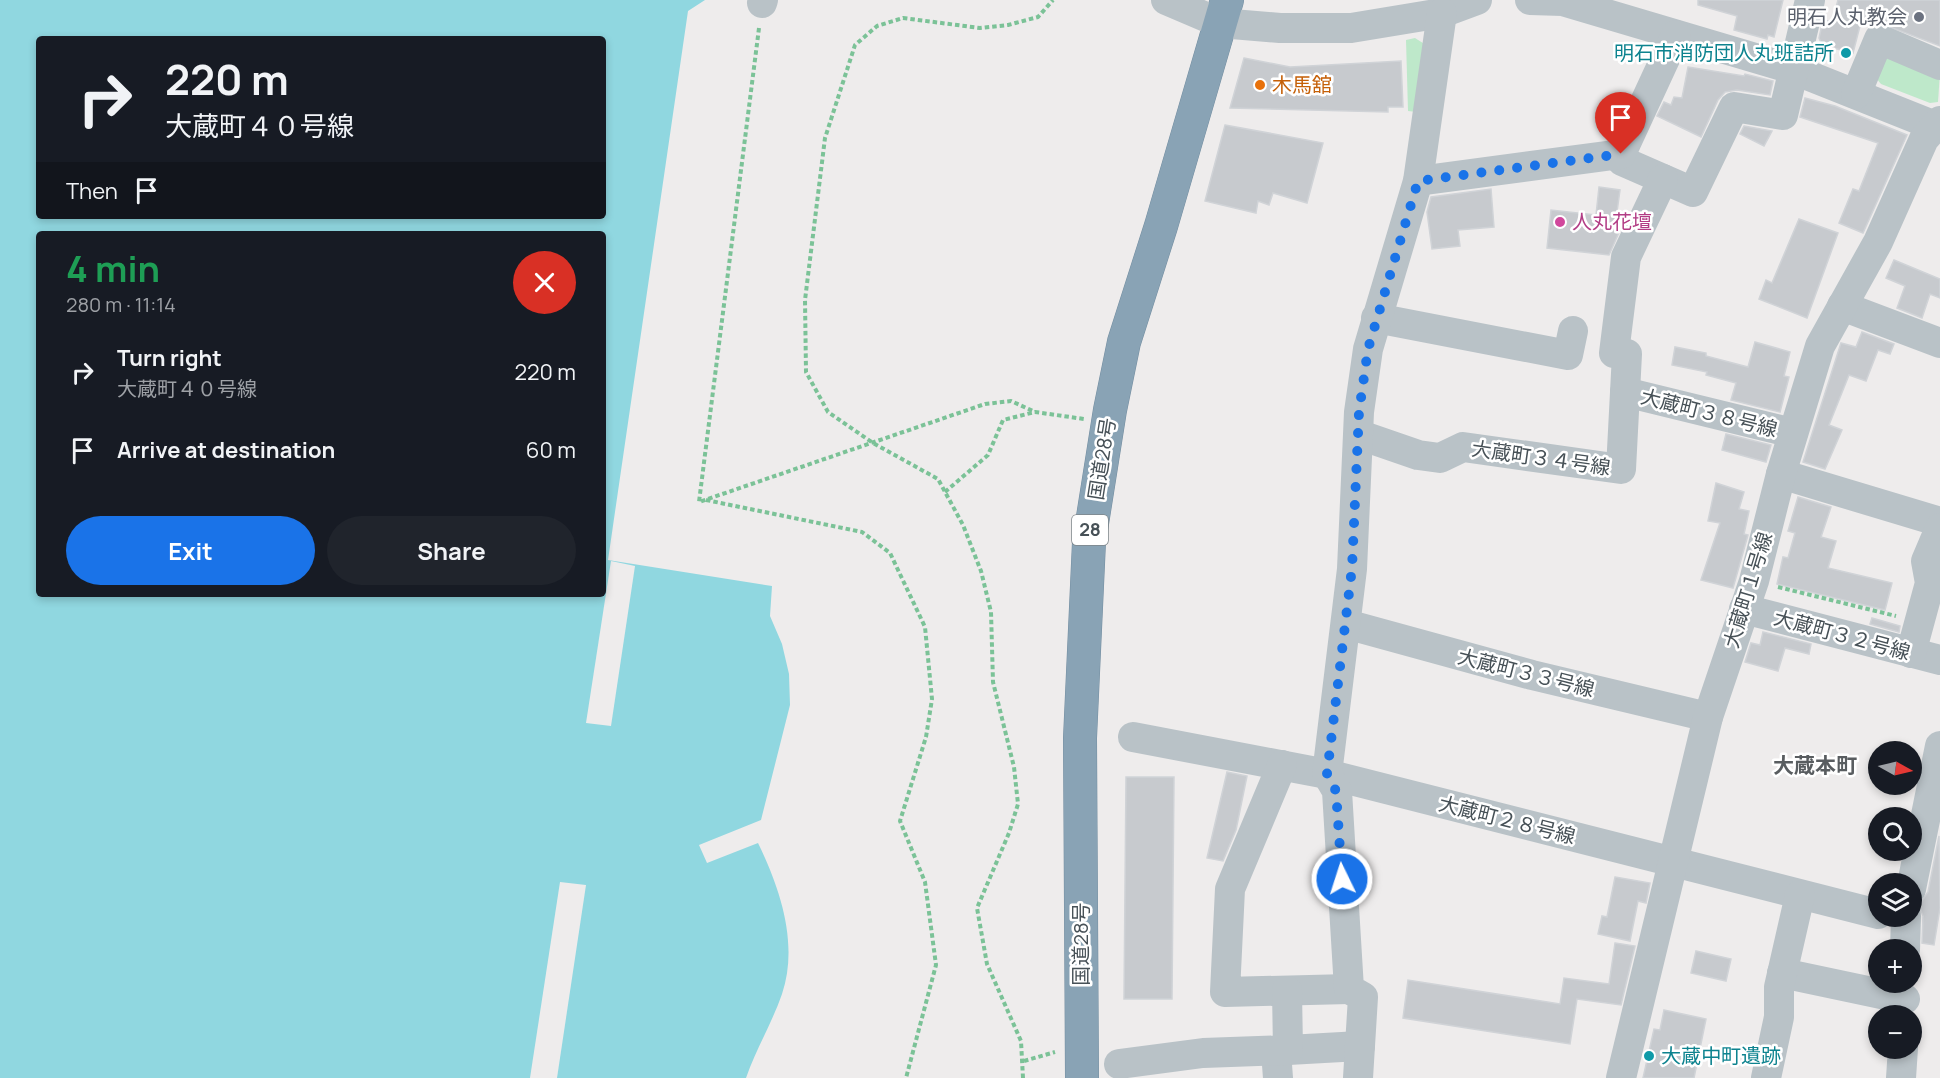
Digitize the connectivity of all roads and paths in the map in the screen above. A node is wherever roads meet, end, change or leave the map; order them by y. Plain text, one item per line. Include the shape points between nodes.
1 (1053, 0) edge
2 (1166, 0) edge
3 (1477, 0) edge
4 (1530, 0) edge
5 (1810, 0) edge
6 (762, 2) edge
7 (1223, 12) edge
8 (1442, 13) junction
9 (1676, 35) junction
10 (1940, 65) edge
11 (1792, 69) junction
12 (1856, 94) junction
13 (1939, 125) edge
14 (1621, 154) junction
15 (1662, 178) junction
16 (1418, 181) junction
17 (1842, 306) junction
18 (1376, 318) junction
19 (1573, 331) dead end
20 (1940, 343) edge
21 (1625, 392) junction
22 (1035, 412) junction
23 (1108, 422) junction
24 (1793, 433) junction
25 (1360, 435) junction
26 (873, 443) junction
27 (1781, 474) junction
28 (945, 492) junction
29 (705, 500) junction
30 (1940, 522) edge
31 (1940, 528) edge
32 (1754, 581) junction
33 (1744, 609) junction
34 (1920, 622) junction
35 (1346, 624) junction
36 (1911, 653) junction
37 (1940, 660) edge
38 (1708, 717) junction
39 (1133, 737) dead end
40 (1940, 746) edge
41 (1282, 765) junction
42 (1327, 774) junction
43 (1935, 800) edge
44 (1671, 862) junction
45 (1916, 873) edge
46 (1800, 895) junction
47 (1868, 916) edge
48 (1782, 973) junction
49 (1349, 989) junction
50 (1287, 991) junction
51 (1905, 999) edge
52 (1360, 1046) junction
53 (1902, 1059) edge
54 (1281, 1060) edge
55 (1119, 1064) dead end
56 (906, 1078) edge
57 (1023, 1078) edge
58 (1082, 1078) edge
59 (1358, 1078) edge
60 (1620, 1078) edge
61 (1766, 1078) edge
62 (1901, 1078) edge

1 - 26 path via 1038,17 1008,25 980,28 903,18 877,26 855,45 825,138 805,300 806,372 828,412
2 - 7 street
3 - 8 street
4 - 9 street via 1563,2
5 - 11 street
6 - 29 path via 699,502
7 - 8 street via 1280,28 1351,28
7 - 23 highway, 国道28号 / 28 via 1124,342
8 - 16 street
9 - 11 street
9 - 14 street
10 - 12 street via 1879,39
11 - 12 street
11 - 15 street via 1783,115 1734,107 1693,192
12 - 13 street
13 - 17 street, 大蔵町１号線 via 1924,139 1878,242
14 - 15 street via 1622,161
14 - 16 street
15 - 21 street via 1626,257 1614,353 1627,354
16 - 18 street
17 - 20 street
17 - 24 street, 大蔵町１号線 via 1820,346
18 - 19 street via 1568,356
18 - 25 street via 1359,412
21 - 24 street, 大蔵町３８号線
21 - 25 street, 大蔵町３４号線 via 1621,469 1463,447 1440,458 1418,455
22 - 23 path
22 - 26 path via 1011,401 985,404
22 - 28 path via 1003,420 988,455
23 - 58 highway, 国道28号 / 28 via 1089,542 1083,661
24 - 27 street, 大蔵町１号線
25 - 35 street
26 - 28 path via 938,479
26 - 29 path
27 - 30 street
27 - 32 street, 大蔵町１号線
28 - 57 path via 981,572 991,612 993,682 1014,766 1017,804 1010,833 977,908 987,964 1021,1041
29 - 56 path via 862,532 890,553 925,627 932,699 926,737 900,821 925,882 936,965
31 - 34 street via 1926,561 1930,583
32 - 33 street, 大蔵町１号線
32 - 34 path
33 - 36 street, 大蔵町３２号線
33 - 38 street, 大蔵町１号線
34 - 36 street
35 - 38 street, 大蔵町３３号線 via 1532,675
35 - 42 street
36 - 37 street, 大蔵町３２号線
38 - 44 street, 大蔵町１号線
39 - 41 street, 大蔵町２８号線
40 - 43 street
41 - 42 street, 大蔵町２８号線
41 - 50 street via 1230,889 1226,992
42 - 44 street, 大蔵町２８号線
42 - 49 street via 1336,791
43 - 45 street
44 - 46 street, 大蔵町２８号線
44 - 60 street, 大蔵町１号線
46 - 47 street, 大蔵町２８号線
46 - 48 street
48 - 51 street
48 - 61 street via 1779,1017
49 - 50 street
49 - 52 street via 1363,998
50 - 54 street
52 - 54 street
52 - 59 street
53 - 62 street
54 - 55 street via 1203,1053

